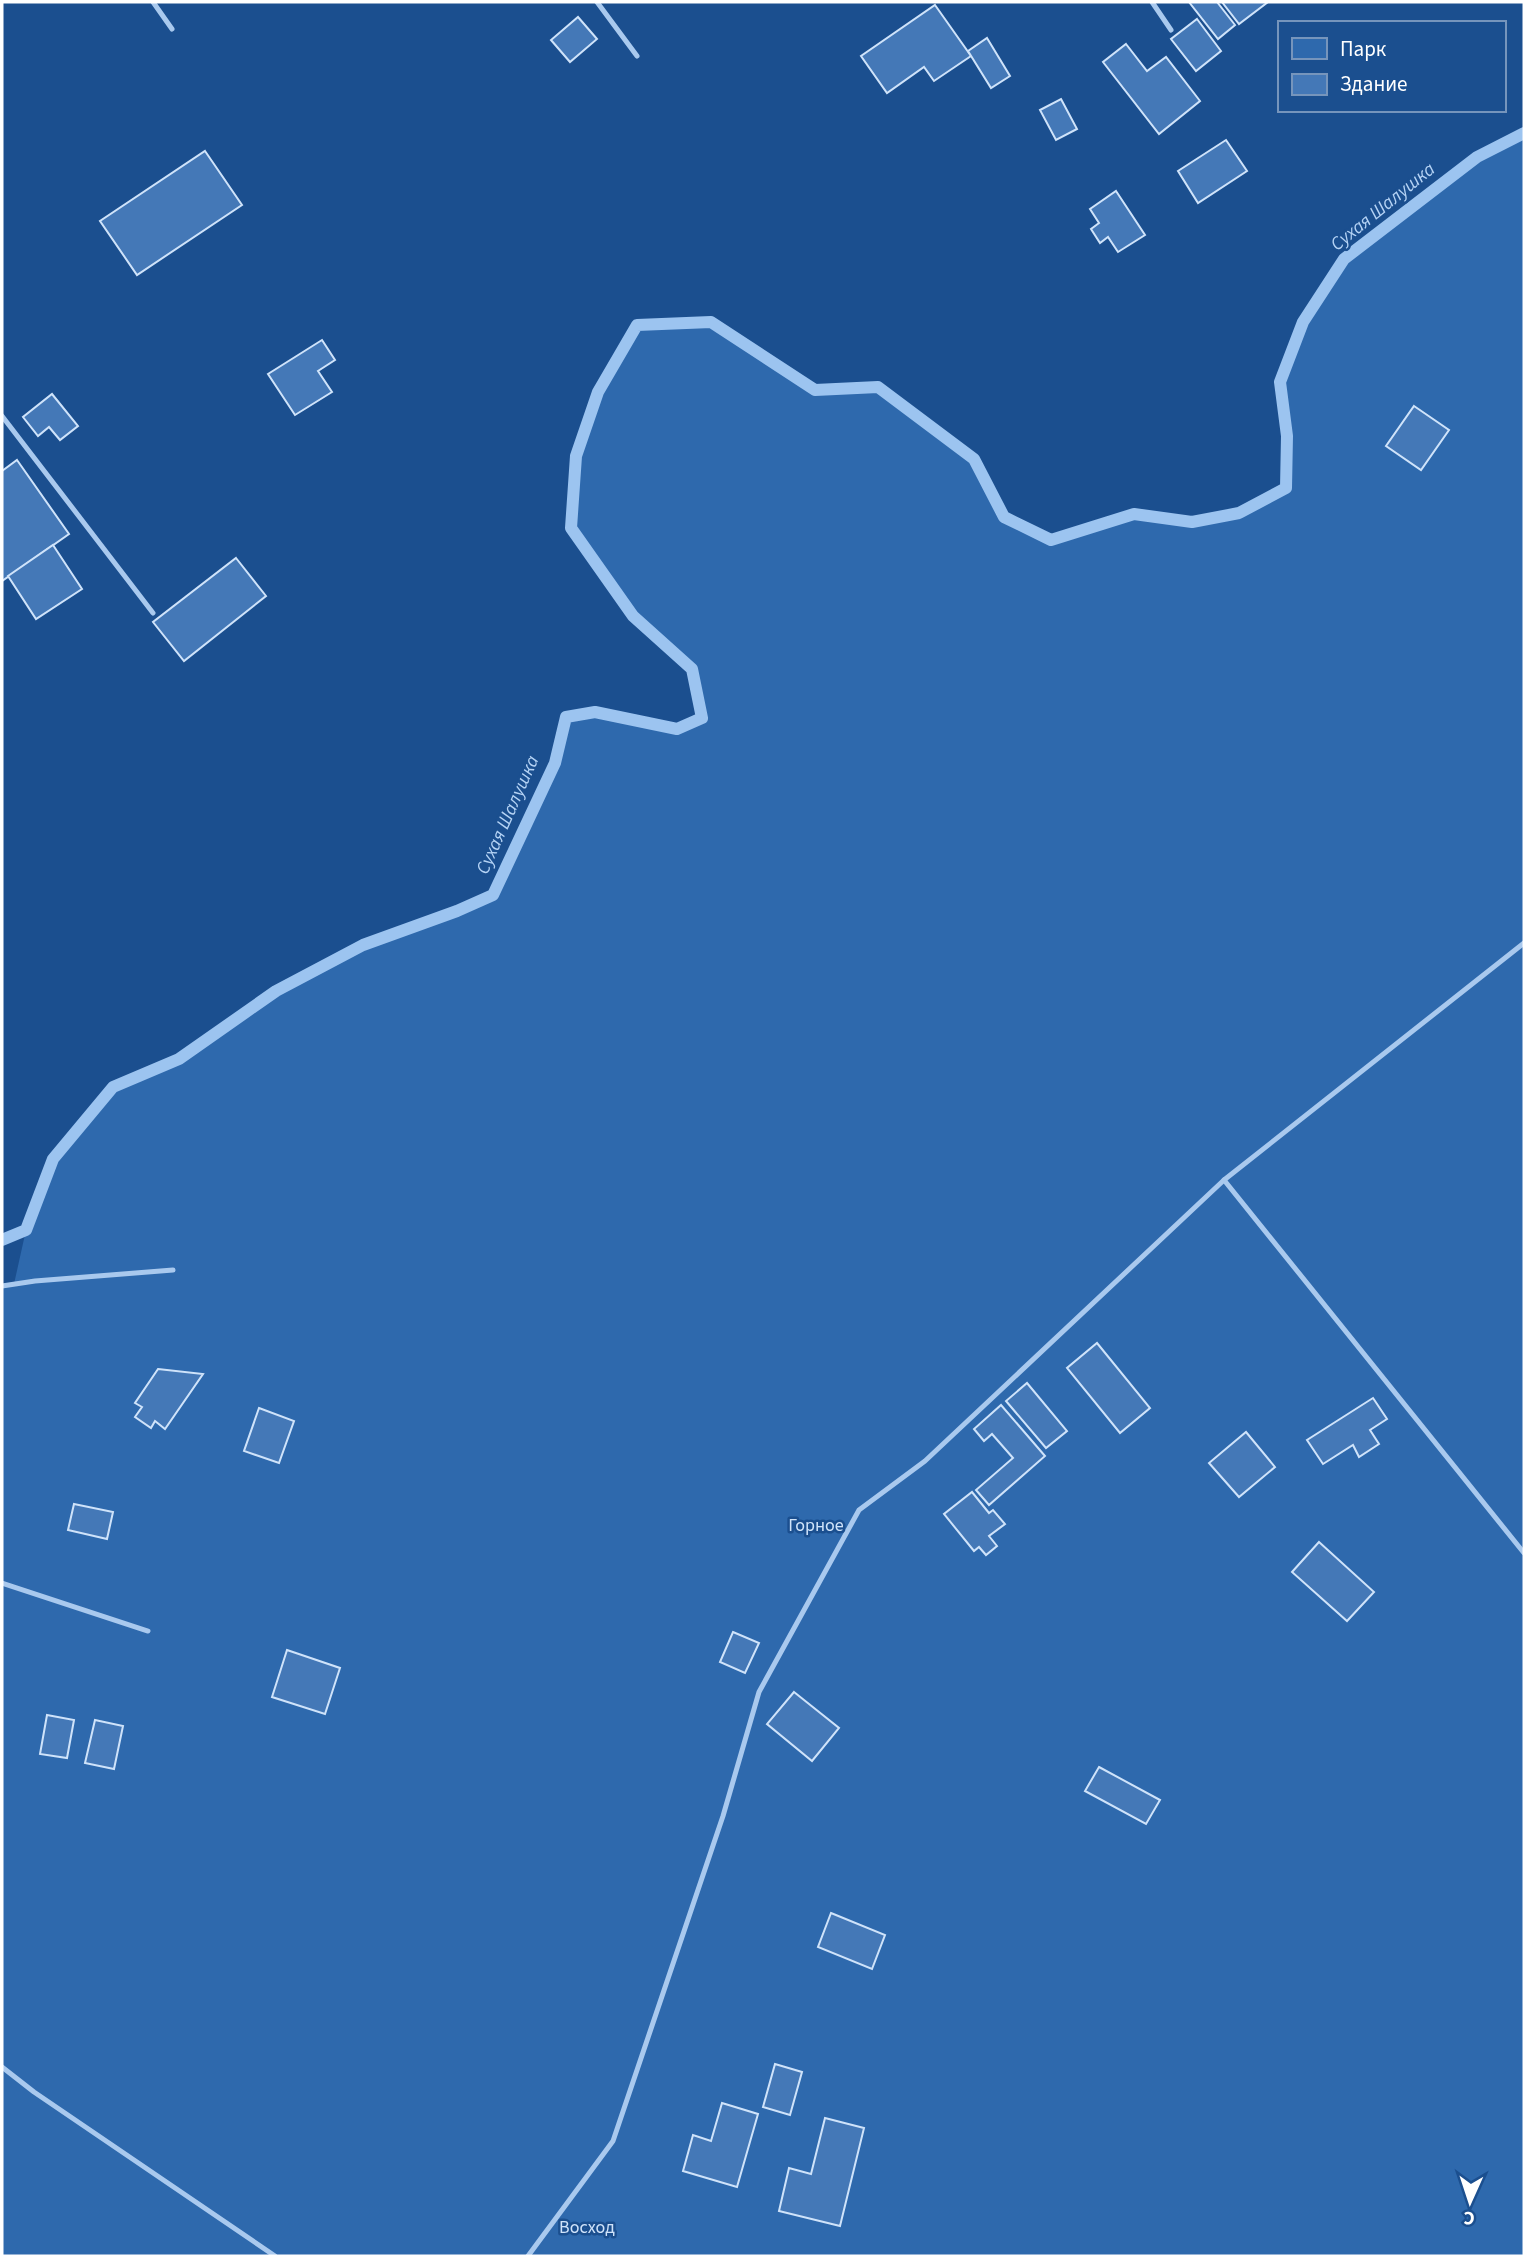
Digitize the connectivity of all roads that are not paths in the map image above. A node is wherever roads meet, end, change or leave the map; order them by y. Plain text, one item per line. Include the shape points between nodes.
1 (153, 2) edge
2 (597, 2) edge
3 (1152, 2) edge
4 (172, 29) dead end
5 (1171, 30) dead end
6 (638, 56) dead end
7 (2, 416) edge
8 (153, 613) dead end
9 (1524, 943) edge
10 (1224, 1180) junction
11 (173, 1270) dead end
12 (2, 1286) edge
13 (1524, 1553) edge
14 (2, 1583) edge
15 (148, 1631) dead end
16 (2, 2067) edge
17 (275, 2256) edge
18 (528, 2256) edge

1 - 4 lane
2 - 6 lane
3 - 5 lane
7 - 8 lane
9 - 10 lane
10 - 13 lane
10 - 18 lane via 925,1461 859,1510 759,1692 723,1816 613,2141
11 - 12 lane
14 - 15 lane
16 - 17 lane

